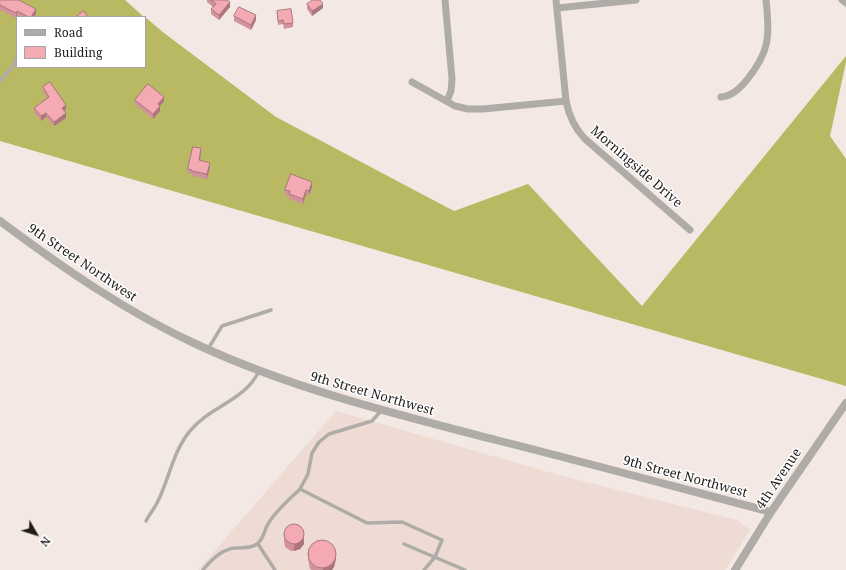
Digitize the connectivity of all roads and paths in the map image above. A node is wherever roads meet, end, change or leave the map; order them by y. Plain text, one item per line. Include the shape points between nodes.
1 (445, 0) edge
2 (556, 0) edge
3 (636, 0) edge
4 (766, 0) edge
5 (842, 0) edge
6 (846, 3) edge
7 (557, 8) junction
8 (16, 60) edge
9 (0, 82) edge
10 (412, 82) dead end
11 (721, 97) dead end
12 (447, 101) junction
13 (566, 101) junction
14 (0, 221) edge
15 (690, 230) dead end
16 (271, 310) dead end
17 (208, 350) junction
18 (259, 371) junction
19 (846, 403) edge
20 (382, 410) junction
21 (300, 489) junction
22 (771, 512) junction
23 (146, 521) dead end
24 (258, 544) junction
25 (404, 544) dead end
26 (435, 557) junction
27 (203, 570) edge
28 (275, 570) edge
29 (424, 570) edge
30 (465, 570) edge
31 (735, 570) edge

1 - 12 street via 452,79
2 - 7 street, Morningside Drive
3 - 7 street
4 - 11 street via 769,32 763,57 737,91
5 - 6 street
7 - 13 street, Morningside Drive
8 - 9 lane
10 - 12 street
12 - 13 street via 474,110
13 - 15 street, Morningside Drive via 570,117 584,138
14 - 17 street, 9th Street Northwest via 90,286 163,328
16 - 17 lane via 222,326
17 - 18 street, 9th Street Northwest
18 - 20 street, 9th Street Northwest
18 - 23 lane via 239,396 205,416 189,432
19 - 22 street, 4th Avenue
20 - 21 lane via 372,421 329,434 319,442 312,453 308,474
20 - 22 street, 9th Street Northwest
21 - 24 lane via 268,525
21 - 26 lane via 367,523 402,522 442,540
22 - 31 street, 4th Avenue
24 - 27 lane via 226,550
24 - 28 lane
25 - 26 lane
26 - 29 lane
26 - 30 lane

